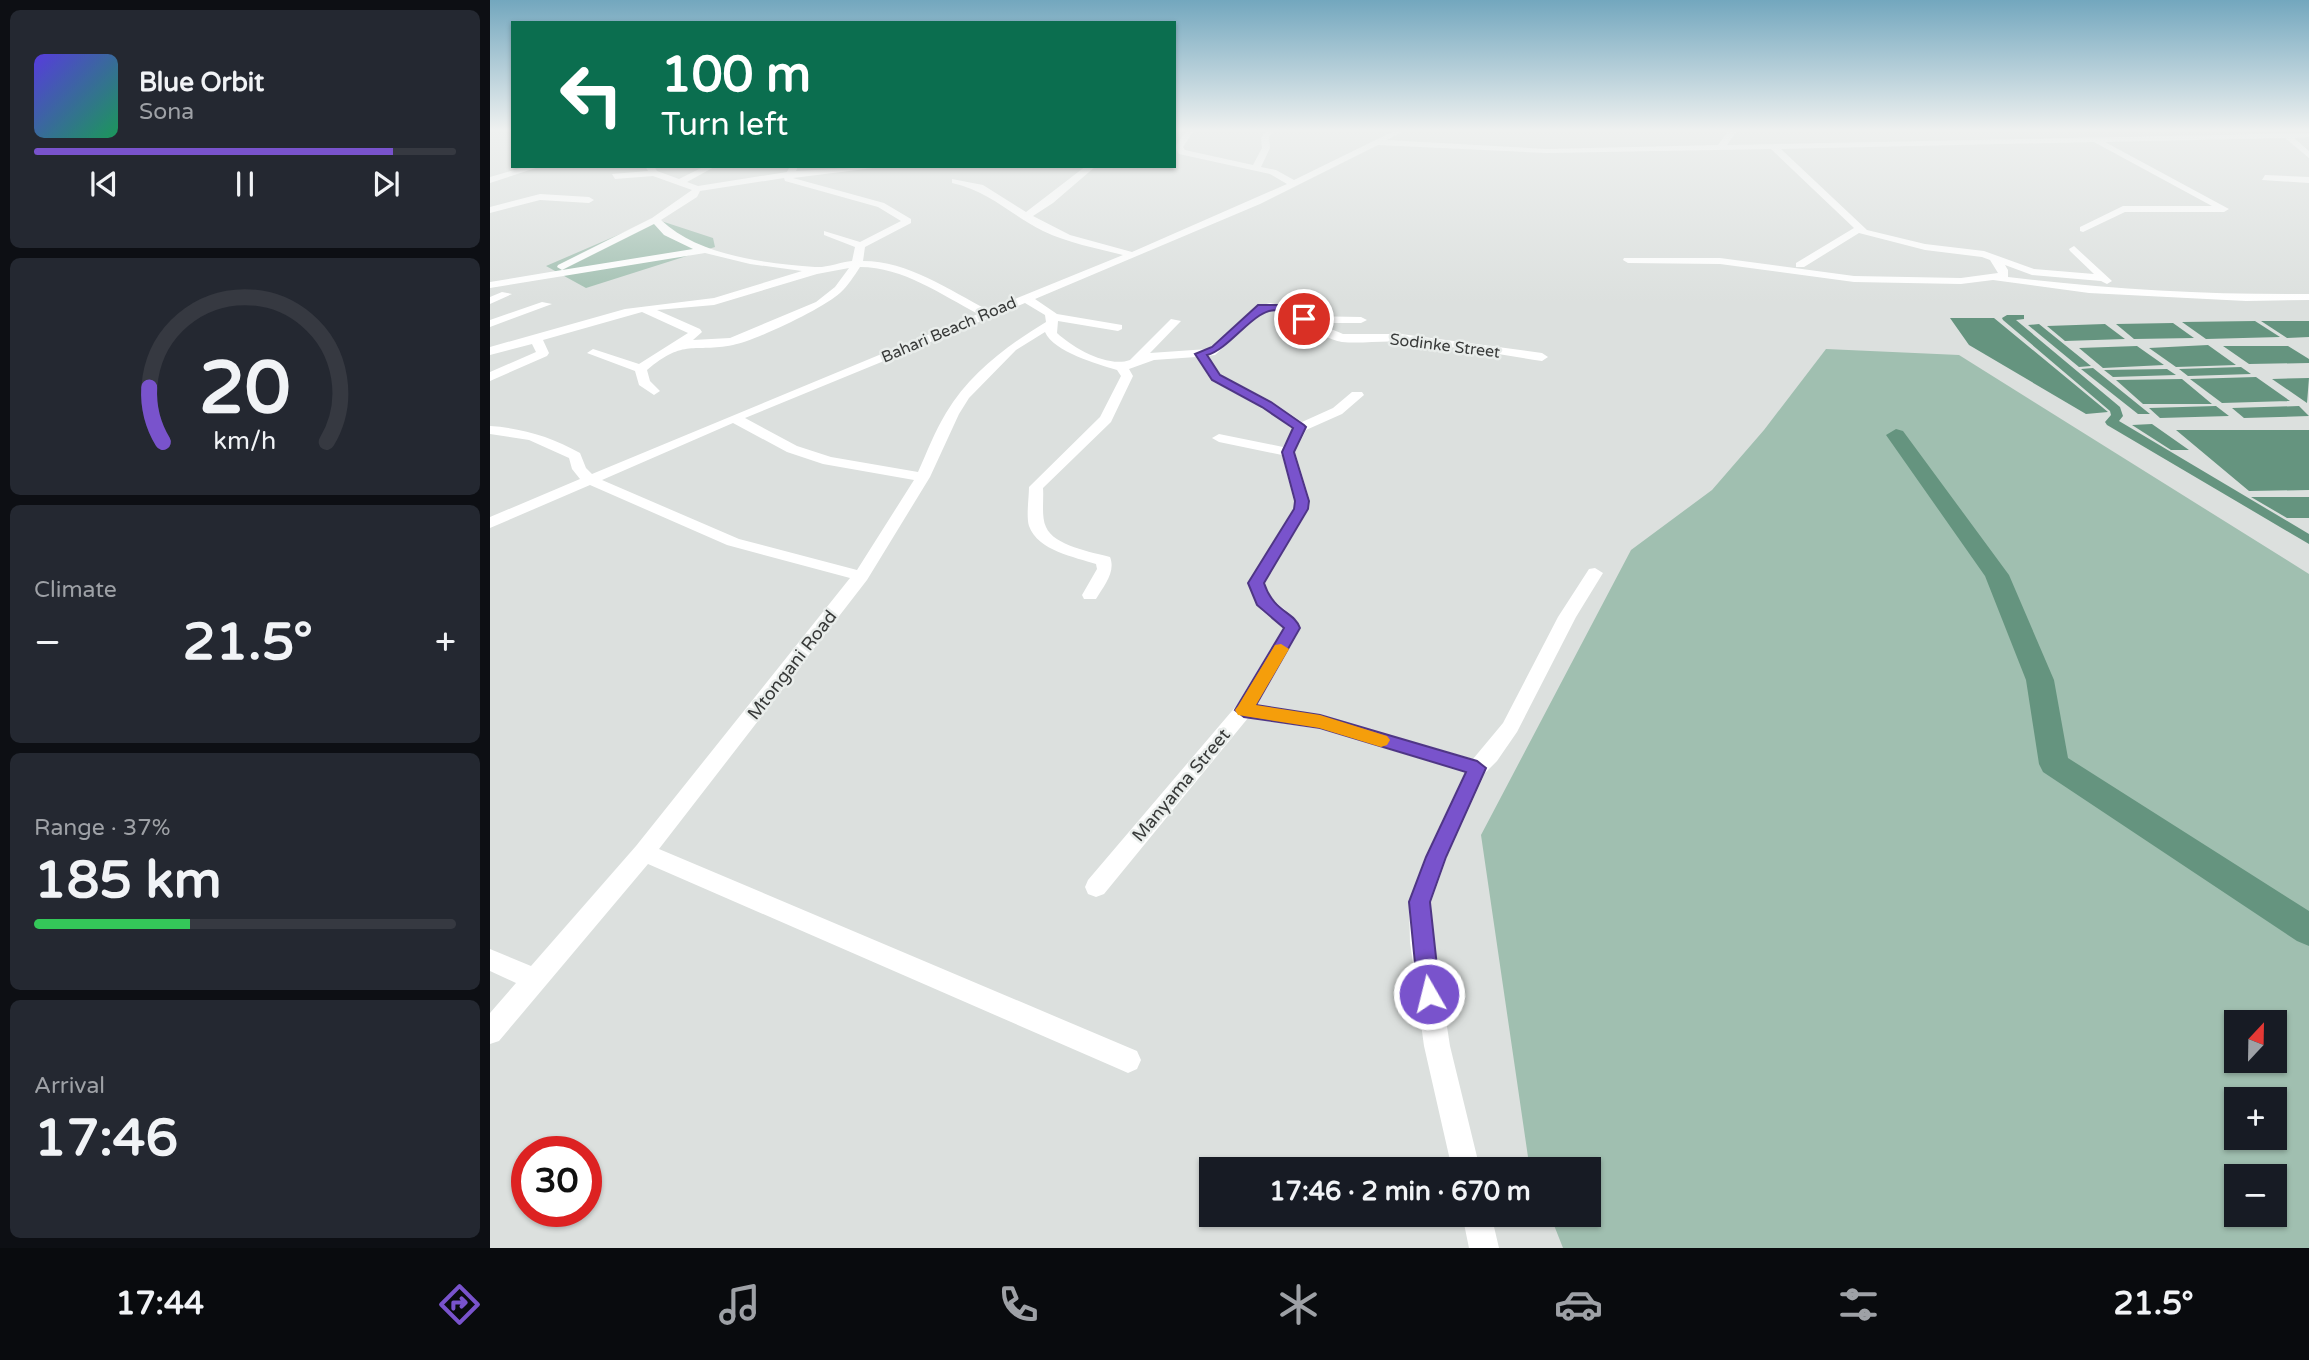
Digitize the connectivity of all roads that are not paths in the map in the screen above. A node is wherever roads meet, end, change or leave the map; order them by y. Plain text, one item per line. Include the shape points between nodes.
1 (692, 187) edge
2 (706, 187) edge
3 (817, 187) edge
4 (976, 187) edge
5 (1067, 187) edge
6 (1287, 187) edge
7 (1816, 187) edge
8 (2183, 187) edge
9 (697, 189) junction
10 (589, 200) dead end
11 (490, 210) edge
12 (1025, 216) junction
13 (655, 220) junction
14 (1859, 229) junction
15 (2083, 229) dead end
16 (827, 233) dead end
17 (860, 246) junction
18 (2074, 249) dead end
19 (706, 250) junction
20 (1133, 255) junction
21 (1994, 258) junction
22 (1628, 260) dead end
23 (857, 264) junction
24 (1800, 265) dead end
25 (825, 271) junction
26 (542, 275) junction
27 (2104, 278) junction
28 (1997, 279) junction
29 (490, 285) edge
30 (2118, 289) junction
31 (506, 294) dead end
32 (2309, 297) edge
33 (1025, 298) junction
34 (490, 301) edge
35 (546, 304) dead end
36 (644, 308) junction
37 (986, 314) junction
38 (1304, 319) junction
39 (1052, 320) junction
40 (1361, 320) dead end
41 (1175, 321) dead end
42 (490, 324) edge
43 (1118, 327) dead end
44 (537, 341) junction
45 (683, 344) junction
46 (490, 351) edge
47 (593, 353) dead end
48 (1200, 354) junction
49 (1542, 357) dead end
50 (1129, 363) junction
51 (641, 369) junction
52 (490, 377) edge
53 (654, 391) dead end
54 (1357, 395) dead end
55 (734, 418) junction
56 (1300, 427) junction
57 (490, 430) edge
58 (1219, 438) dead end
59 (1288, 452) junction
60 (923, 477) junction
61 (590, 480) junction
62 (490, 523) edge
63 (1595, 573) dead end
64 (861, 576) junction
65 (1090, 595) dead end
66 (1244, 710) junction
67 (1477, 768) junction
68 (644, 853) junction
69 (1096, 887) dead end
70 (490, 960) edge
71 (535, 979) junction
72 (490, 1032) edge
73 (1128, 1060) dead end
74 (1463, 1157) edge
75 (1479, 1227) edge
76 (1484, 1248) edge

1 - 9 street
2 - 9 street
3 - 17 street via 881,205 908,221
4 - 12 street via 995,193
5 - 12 street
6 - 20 street, Bahari Beach Road
7 - 14 street
8 - 15 street via 2224,209 2123,209
9 - 13 street
10 - 11 street via 540,197
12 - 20 street via 1065,237
13 - 19 street via 667,233
13 - 26 street
14 - 21 street via 1925,247
14 - 24 street
16 - 17 street
17 - 23 street
18 - 27 street
19 - 25 street
19 - 26 street
20 - 33 street, Bahari Beach Road
21 - 27 street via 2032,272
21 - 28 street via 2003,270
22 - 28 street via 1720,261 1854,279
23 - 25 street
23 - 37 street via 905,272
23 - 45 street via 839,289 805,311 732,341
25 - 36 street via 719,300
26 - 29 street
27 - 30 street
28 - 30 street via 2061,288
30 - 32 street via 2246,298
31 - 34 street
33 - 37 street, Bahari Beach Road
33 - 39 street
35 - 42 street
36 - 44 street
36 - 45 street via 696,332
37 - 55 street, Bahari Beach Road
38 - 40 street
38 - 48 street, Sodinke Street via 1279,307 1262,308 1216,350
38 - 49 street, Sodinke Street via 1342,338 1401,338
39 - 43 street
39 - 50 street via 1050,328 1056,340 1094,360
39 - 60 street, Mtongani Road via 1012,347 964,396
41 - 50 street
44 - 46 street
44 - 52 street via 543,353
45 - 51 street via 667,349
47 - 51 street
48 - 50 street, Sodinke Street
48 - 56 street via 1216,378
50 - 65 street via 1106,419 1036,487 1037,526 1046,538 1104,561 1105,569
51 - 53 street via 644,382
54 - 56 street via 1346,407
55 - 60 street via 792,449 828,461
55 - 61 street, Bahari Beach Road
56 - 59 street
57 - 61 street via 510,430 559,446 575,456
58 - 59 street
59 - 66 street, Manyama Street via 1301,509 1256,583 1262,602 1292,628
60 - 64 street, Mtongani Road
61 - 62 street, Bahari Beach Road
61 - 64 street via 733,542
63 - 67 street via 1510,727
64 - 68 street, Mtongani Road
66 - 67 street via 1320,722
66 - 69 street, Manyama Street
67 - 74 street via 1420,902 1437,1046
68 - 71 street, Mtongani Road
68 - 73 street
70 - 71 street
71 - 72 street, Mtongani Road
75 - 76 street

